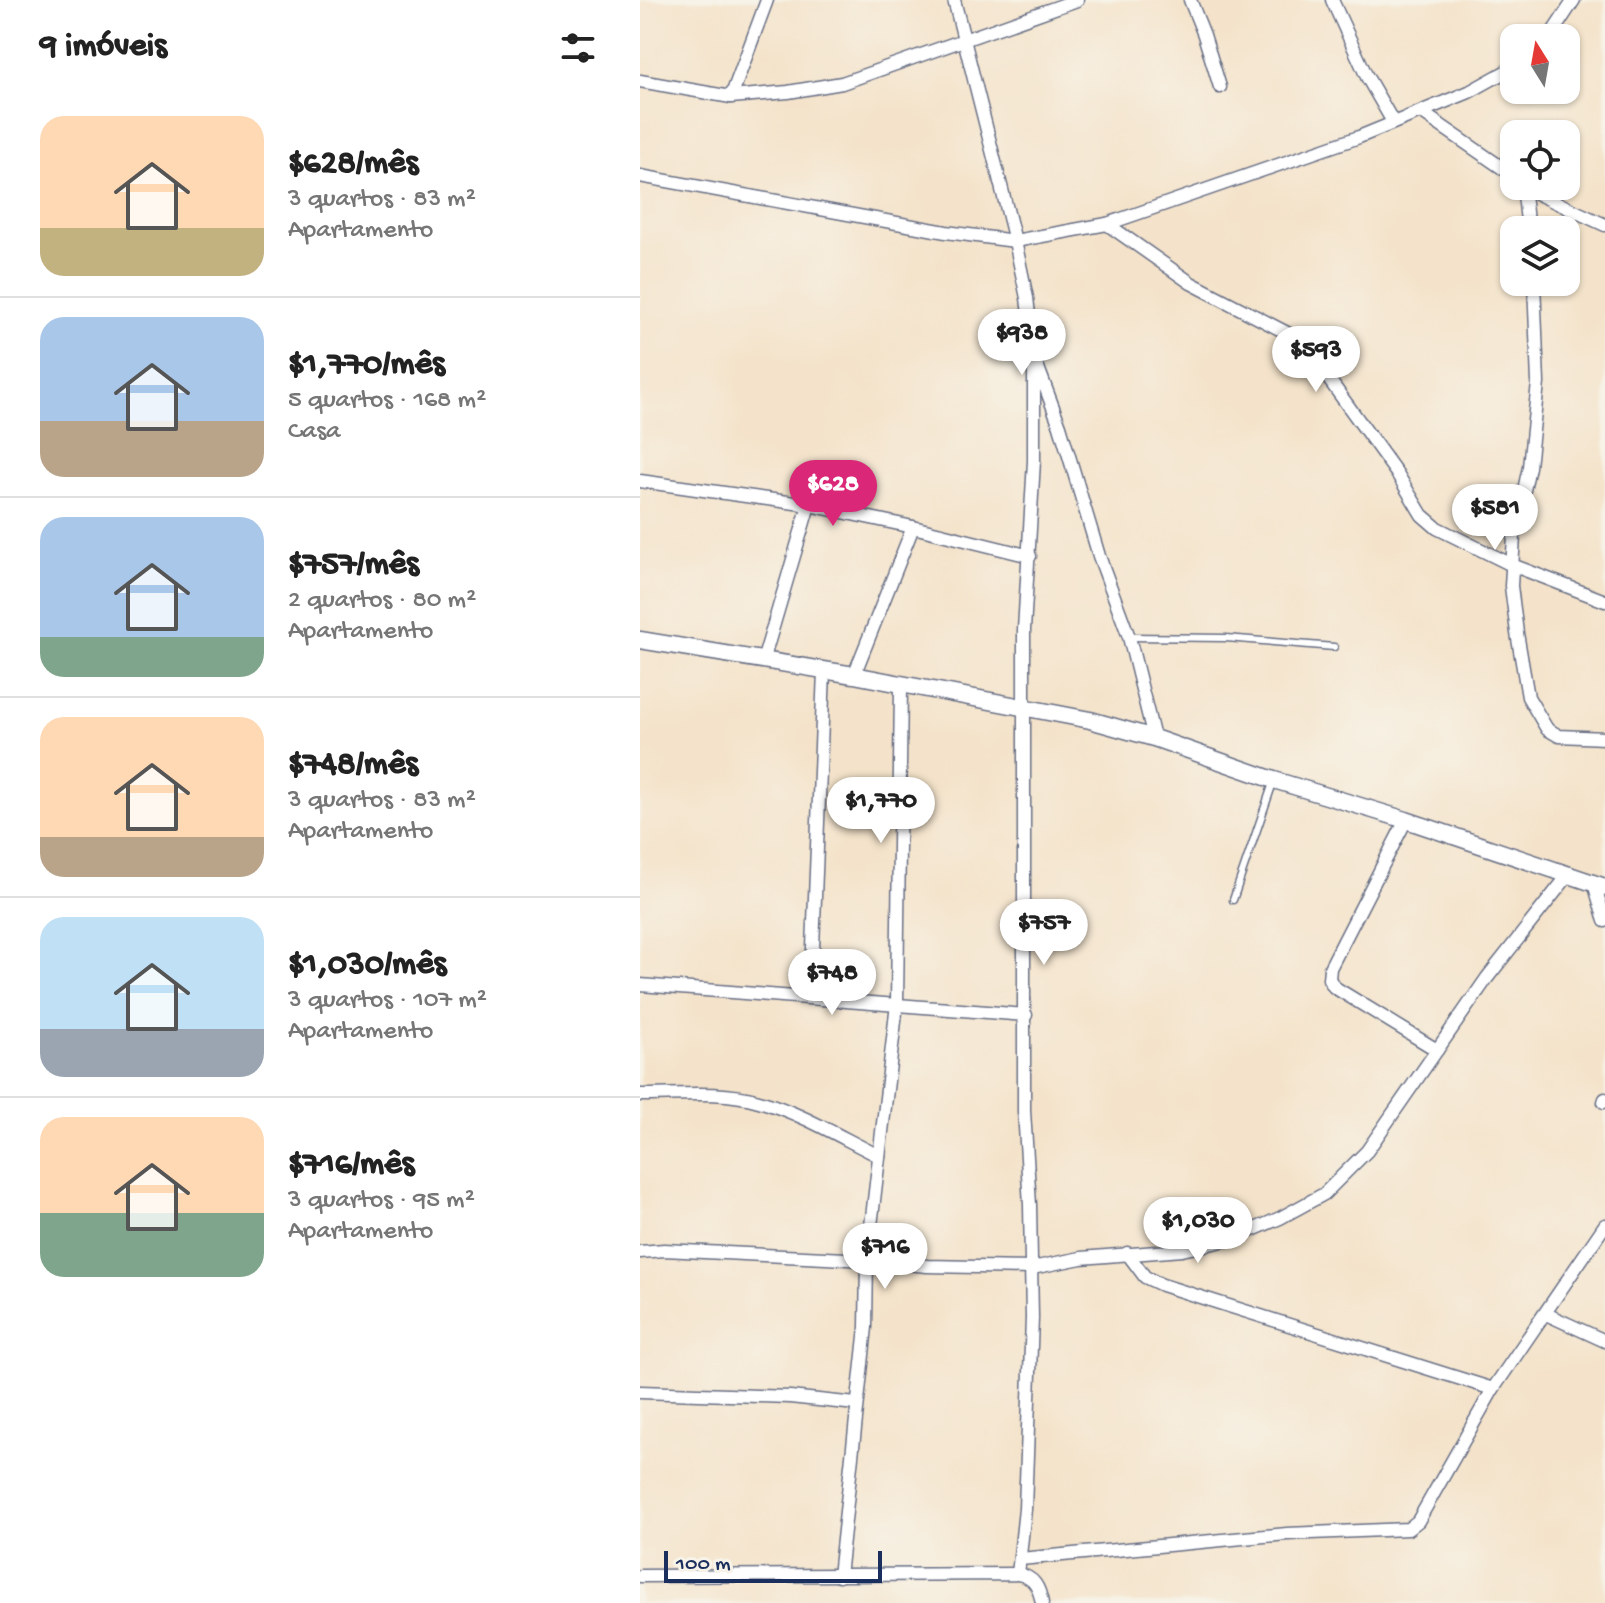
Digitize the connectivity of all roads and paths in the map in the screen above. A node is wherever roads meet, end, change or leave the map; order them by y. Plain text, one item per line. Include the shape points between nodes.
1 (767, 0) edge
2 (954, 0) edge
3 (1077, 0) edge
4 (1190, 0) edge
5 (1332, 0) edge
6 (1574, 0) edge
7 (1558, 24) edge
8 (964, 41) junction
9 (1500, 75) edge
10 (640, 81) edge
11 (1220, 87) dead end
12 (731, 97) junction
13 (1421, 112) junction
14 (1393, 122) junction
15 (1500, 166) edge
16 (640, 176) edge
17 (1551, 200) edge
18 (1107, 224) junction
19 (1605, 225) edge
20 (1015, 241) junction
21 (1535, 296) edge
22 (1034, 357) junction
23 (640, 481) edge
24 (809, 505) junction
25 (913, 527) junction
26 (1030, 556) junction
27 (1512, 565) junction
28 (1605, 601) edge
29 (1129, 637) junction
30 (640, 640) edge
31 (1334, 647) dead end
32 (763, 661) junction
33 (824, 671) junction
34 (854, 675) junction
35 (901, 686) junction
36 (1026, 708) junction
37 (1154, 738) junction
38 (1605, 738) edge
39 (1274, 780) junction
40 (1406, 820) junction
41 (1570, 873) junction
42 (1599, 885) edge
43 (1233, 900) dead end
44 (1605, 921) edge
45 (640, 985) edge
46 (811, 998) junction
47 (897, 1004) junction
48 (1026, 1015) junction
49 (1437, 1050) junction
50 (640, 1095) edge
51 (879, 1156) junction
52 (1604, 1228) edge
53 (640, 1252) edge
54 (1127, 1253) junction
55 (867, 1260) junction
56 (1032, 1268) junction
57 (1546, 1314) junction
58 (1605, 1341) edge
59 (1493, 1389) junction
60 (640, 1392) edge
61 (856, 1404) junction
62 (1020, 1559) junction
63 (1018, 1574) junction
64 (640, 1576) edge
65 (839, 1576) junction
66 (1042, 1603) edge

1 - 12 street
2 - 8 street
3 - 8 street
4 - 11 street
5 - 14 street
6 - 7 street
8 - 12 street via 842,83
8 - 20 street
9 - 13 street
10 - 12 street
13 - 14 street
13 - 15 street
14 - 18 street
16 - 20 street
17 - 19 street
18 - 20 street
18 - 27 street via 1191,283 1291,335 1307,349 1422,515 1454,538
20 - 22 street
21 - 27 street via 1538,383
22 - 26 street
22 - 29 street
23 - 24 street
24 - 25 street
24 - 32 street
25 - 26 street
25 - 34 street
26 - 36 street via 1024,630
27 - 28 street
27 - 38 street via 1517,633 1528,697 1538,717 1559,736
29 - 31 lane
29 - 37 street
30 - 32 street
32 - 33 street
33 - 34 street
33 - 46 street
34 - 35 street
35 - 36 street
35 - 47 street
36 - 37 street
36 - 48 street
37 - 39 street
39 - 40 street
39 - 43 lane
40 - 41 street
40 - 49 street via 1329,979
41 - 42 street
41 - 49 street
42 - 44 street
45 - 46 street
46 - 47 street
47 - 48 street
47 - 51 street
48 - 56 street via 1024,1111
49 - 54 street via 1367,1151 1324,1194 1232,1239 1182,1250
50 - 51 street via 758,1100
51 - 55 street
52 - 57 street
53 - 55 street
54 - 56 street
54 - 59 street via 1145,1277 1162,1285
55 - 56 street
55 - 61 street via 866,1327
56 - 62 street
57 - 58 street
57 - 59 street
59 - 62 street via 1418,1521 1408,1529 1287,1534
60 - 61 street
61 - 65 street
62 - 63 street
63 - 65 street
63 - 66 street via 1036,1583
64 - 65 street

